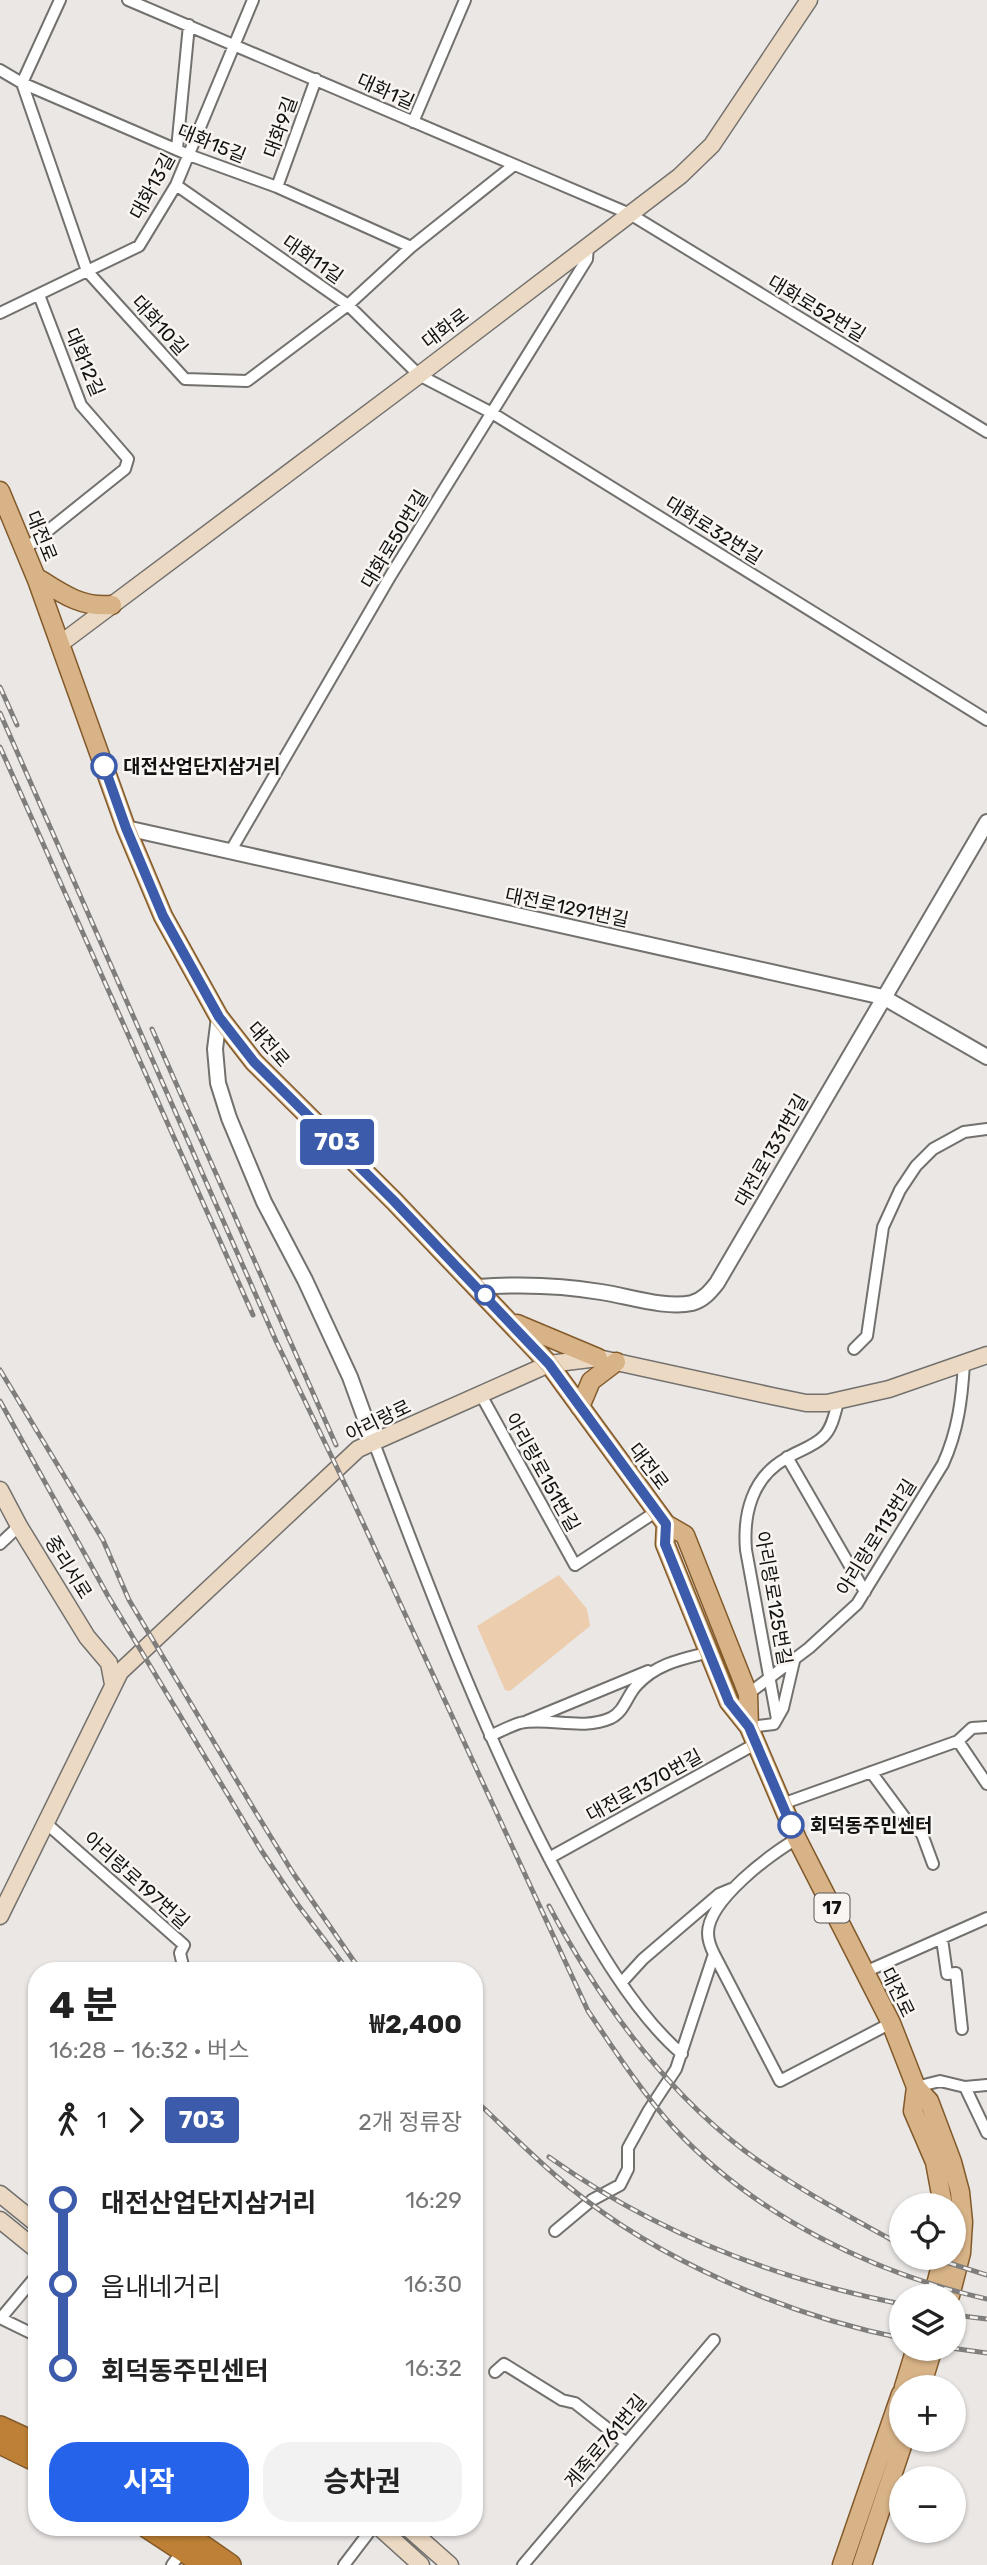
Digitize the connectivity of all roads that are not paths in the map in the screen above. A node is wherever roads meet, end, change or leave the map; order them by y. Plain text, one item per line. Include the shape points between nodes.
1 (60, 0) edge
2 (128, 0) edge
3 (253, 0) edge
4 (808, 0) edge
5 (463, 1) edge
6 (189, 25) junction
7 (234, 44) junction
8 (0, 70) edge
9 (316, 79) junction
10 (22, 83) junction
11 (413, 122) junction
12 (177, 149) junction
13 (189, 155) junction
14 (514, 165) junction
15 (176, 185) junction
16 (277, 187) junction
17 (630, 214) junction
18 (588, 246) junction
19 (411, 247) junction
20 (87, 271) junction
21 (39, 295) junction
22 (348, 305) junction
23 (0, 313) edge
24 (419, 375) junction
25 (492, 413) junction
26 (987, 432) edge
27 (0, 491) edge
28 (25, 549) junction
29 (36, 577) junction
30 (111, 605) junction
31 (60, 644) junction
32 (987, 720) edge
33 (987, 822) edge
34 (126, 828) junction
35 (230, 852) junction
36 (883, 997) junction
37 (219, 1017) junction
38 (987, 1057) edge
39 (987, 1129) edge
40 (478, 1287) junction
41 (510, 1322) junction
42 (854, 1349) dead end
43 (987, 1355) edge
44 (607, 1360) junction
45 (964, 1363) junction
46 (549, 1364) junction
47 (481, 1395) junction
48 (838, 1402) junction
49 (580, 1407) junction
50 (373, 1443) junction
51 (787, 1457) junction
52 (0, 1490) edge
53 (662, 1518) junction
54 (19, 1526) junction
55 (0, 1544) edge
56 (865, 1592) junction
57 (709, 1653) junction
58 (794, 1661) junction
59 (109, 1662) junction
60 (131, 1662) junction
61 (663, 1664) junction
62 (770, 1679) junction
63 (113, 1684) junction
64 (748, 1694) junction
65 (777, 1718) junction
66 (520, 1723) junction
67 (987, 1727) edge
68 (753, 1735) junction
69 (490, 1736) junction
70 (958, 1741) junction
71 (871, 1772) junction
72 (987, 1784) edge
73 (782, 1804) junction
74 (47, 1824) junction
75 (797, 1839) junction
76 (549, 1858) junction
77 (933, 1864) dead end
78 (734, 1888) junction
79 (4, 1896) edge
80 (0, 1916) edge
81 (984, 1919) edge
82 (987, 1933) edge
83 (942, 1939) junction
84 (714, 1954) junction
85 (182, 1962) edge
86 (865, 1972) junction
87 (622, 1982) junction
88 (891, 2023) junction
89 (962, 2029) dead end
90 (682, 2054) junction
91 (987, 2085) edge
92 (916, 2087) junction
93 (965, 2088) junction
94 (987, 2133) edge
95 (941, 2193) edge
96 (0, 2194) edge
97 (28, 2217) edge
98 (0, 2220) edge
99 (555, 2231) dead end
100 (28, 2243) edge
101 (953, 2284) edge
102 (28, 2285) edge
103 (0, 2318) edge
104 (28, 2332) edge
105 (714, 2340) dead end
106 (495, 2372) dead end
107 (0, 2427) edge
108 (889, 2429) edge
109 (28, 2440) edge
110 (0, 2443) edge
111 (626, 2443) junction
112 (900, 2452) edge
113 (28, 2457) edge
114 (161, 2536) edge
115 (187, 2536) edge
116 (366, 2536) edge
117 (389, 2536) edge
118 (417, 2536) edge
119 (180, 2554) dead end
120 (172, 2565) edge
121 (205, 2565) edge
122 (230, 2565) edge
123 (344, 2565) edge
124 (421, 2565) edge
125 (450, 2565) edge
126 (523, 2565) edge
127 (842, 2565) edge
128 (862, 2565) edge

1 - 10 street
2 - 6 street, 대화1길
3 - 7 street, 대화13길
4 - 17 main road, 대화로 via 712,145
5 - 11 street
6 - 7 street, 대화1길
6 - 12 street
7 - 9 street, 대화1길
7 - 13 street, 대화13길
8 - 10 street, 대화15길
9 - 11 street, 대화1길
9 - 16 street, 대화9길
10 - 12 street, 대화15길
10 - 20 street, 대화10길
11 - 14 street, 대화1길
12 - 13 street, 대화15길
13 - 15 street, 대화13길
13 - 16 street, 대화15길
14 - 17 street, 대화1길
14 - 19 street, 대화10길
15 - 20 street, 대화13길 via 139,246
15 - 22 street, 대화11길
16 - 19 street, 대화15길
17 - 18 main road, 대화로
17 - 26 street, 대화로52번길
18 - 24 main road, 대화로
18 - 25 street, 대화로50번길 via 587,259
19 - 22 street, 대화10길
20 - 21 street, 대화13길
20 - 22 street, 대화10길 via 185,379 247,381
21 - 23 street, 대화13길
21 - 28 street, 대화12길 via 81,405 128,459 125,469
22 - 24 street, 대화11길
24 - 25 street, 대화로32번길
24 - 30 main road, 대화로
25 - 32 street, 대화로32번길
25 - 35 street, 대화로50번길 via 391,575
27 - 28 main road, 대전로 / 17
28 - 29 main road, 대전로 / 17
29 - 30 main road via 80,603
29 - 31 main road, 대전로 / 17
30 - 31 main road, 대화로
31 - 34 main road, 대전로 / 17
33 - 36 street, 대전로1331번길
34 - 35 street, 대전로1291번길
34 - 37 main road, 대전로 / 17 via 163,916
35 - 36 street, 대전로1291번길
36 - 38 street, 대전로1291번길
36 - 40 street, 대전로1331번길 via 717,1283 704,1298 674,1304 519,1284
37 - 40 main road, 대전로 / 17 via 254,1062
37 - 50 street via 215,1049 218,1083 229,1118 264,1202 349,1377
39 - 42 street via 964,1132 933,1149 900,1191 883,1227 867,1336
40 - 41 main road, 대전로 / 17
41 - 44 main road
41 - 46 main road, 대전로 / 17
43 - 45 main road, 아리랑로
44 - 46 main road, 아리랑로
44 - 48 main road, 아리랑로 via 806,1403
44 - 49 main road
45 - 48 main road, 아리랑로
45 - 56 street, 아리랑로113번길 via 962,1397 943,1464
46 - 47 main road, 아리랑로
46 - 49 main road, 대전로 / 17
47 - 50 main road, 아리랑로
47 - 53 street, 아리랑로151번길 via 575,1565
48 - 51 street, 아리랑로125번길 via 824,1437
49 - 53 main road, 대전로 / 17
50 - 60 main road, 아리랑로 via 358,1449
50 - 69 street
51 - 56 street
51 - 62 street, 아리랑로125번길 via 761,1480 744,1525
52 - 54 main road, 중리서로
53 - 57 main road, 대전로 / 17 via 665,1544
53 - 64 main road, 대전로 / 17 via 685,1535
54 - 55 street
54 - 59 main road, 중리서로 via 87,1637
56 - 58 street, 아리랑로113번길
57 - 61 street
57 - 68 main road, 대전로 / 17 via 729,1702
58 - 62 street, 아리랑로113번길
58 - 65 street
59 - 60 main road
59 - 63 main road
60 - 63 main road, 아리랑로
61 - 66 street
61 - 66 street via 636,1685 612,1717 572,1724
62 - 64 street, 아리랑로113번길
62 - 65 street, 아리랑로125번길
63 - 74 main road, 아리랑로
64 - 68 main road, 대전로 / 17
65 - 68 street
66 - 69 street
67 - 70 street via 972,1728
68 - 73 main road, 대전로 / 17
68 - 76 street, 대전로1370번길
69 - 76 street
70 - 71 street
70 - 72 street
71 - 73 street
71 - 77 street via 922,1834
73 - 75 main road, 대전로 / 17
74 - 79 main road, 아리랑로
74 - 85 street, 아리랑로197번길 via 184,1945
75 - 78 street via 779,1848
75 - 86 main road, 대전로 / 17
76 - 87 street via 584,1925
78 - 84 street via 707,1931
78 - 87 street via 719,1894
79 - 80 main road, 아리랑로
81 - 82 street
81 - 83 street
83 - 86 street
83 - 89 street via 947,1974 956,1973
84 - 88 street via 780,2081
84 - 90 street
86 - 88 main road, 대전로 / 17
87 - 90 street
88 - 92 main road, 대전로 / 17
90 - 99 street via 628,2148 628,2169 620,2185 592,2200
91 - 93 street
92 - 93 street via 940,2081
92 - 95 main road, 대전로 / 17 via 913,2111 935,2162
92 - 101 main road, 대전로 / 17 via 929,2101 960,2192 961,2253
93 - 94 street
96 - 97 main road
98 - 100 main road
102 - 103 street
103 - 104 street
105 - 111 street, 계족로761번길
106 - 111 street via 505,2364 562,2400 575,2403
107 - 109 highway
108 - 127 main road
110 - 113 highway
111 - 126 street, 계족로761번길
112 - 128 main road
114 - 121 highway
115 - 122 highway
116 - 123 street
117 - 124 main road
118 - 125 main road
119 - 120 street

